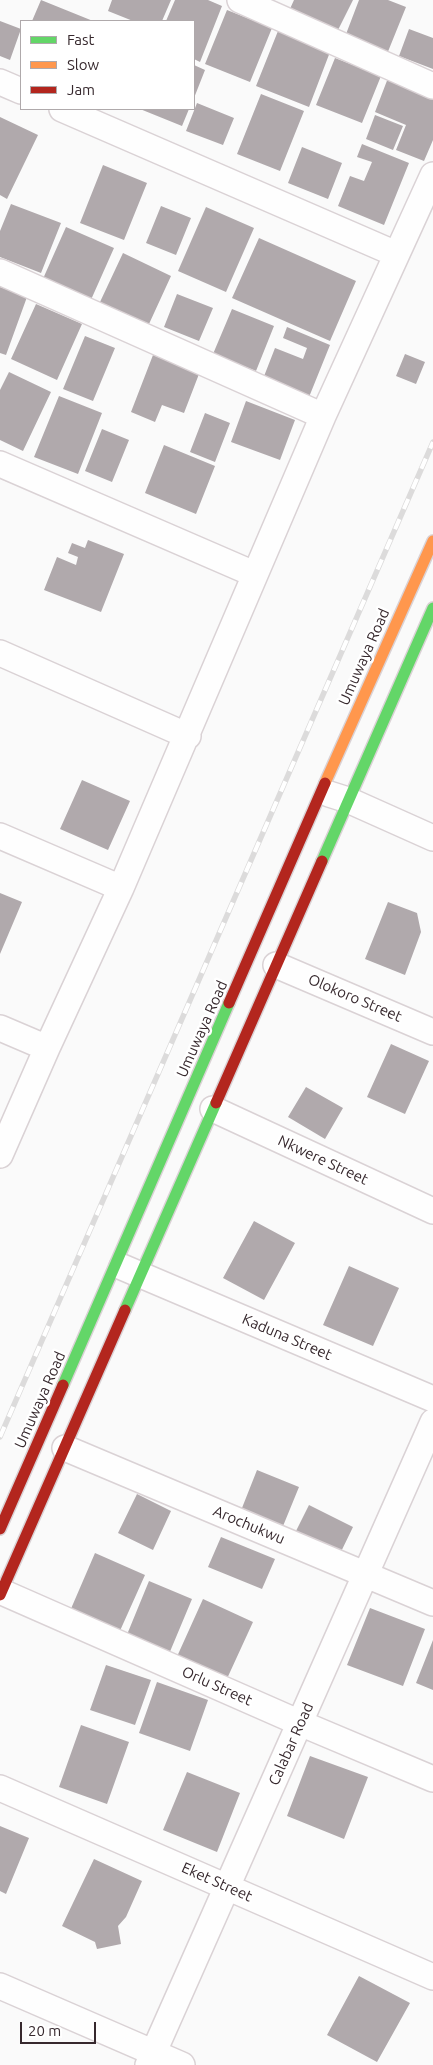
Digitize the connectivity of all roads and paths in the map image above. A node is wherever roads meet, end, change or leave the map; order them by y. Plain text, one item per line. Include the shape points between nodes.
1 (240, 0) edge
2 (0, 82) edge
3 (433, 86) edge
4 (20, 91) edge
5 (64, 110) edge
6 (433, 175) edge
7 (396, 254) junction
8 (0, 272) edge
9 (323, 416) junction
10 (0, 464) edge
11 (433, 541) edge
12 (254, 574) junction
13 (430, 622) edge
14 (0, 653) edge
15 (188, 736) junction
16 (322, 792) junction
17 (348, 800) junction
18 (0, 836) edge
19 (433, 838) edge
20 (121, 888) junction
21 (276, 965) junction
22 (0, 1028) edge
23 (433, 1032) edge
24 (46, 1048) junction
25 (213, 1109) junction
26 (0, 1154) edge
27 (433, 1211) edge
28 (116, 1264) junction
29 (140, 1275) junction
30 (433, 1399) edge
31 (433, 1422) edge
32 (65, 1448) junction
33 (0, 1529) edge
34 (366, 1575) junction
35 (1, 1593) edge
36 (433, 1603) edge
37 (300, 1723) junction
38 (433, 1779) edge
39 (0, 1788) edge
40 (227, 1887) junction
41 (433, 1977) edge
42 (0, 1986) edge
43 (151, 2059) edge
44 (182, 2065) edge

1 - 3 street
2 - 4 street
5 - 7 street
6 - 7 street
7 - 9 street
8 - 9 street
9 - 12 street
10 - 12 street
11 - 16 street, Umuwaya Road
12 - 15 street
13 - 17 street
14 - 15 street
15 - 20 street
16 - 17 street
16 - 28 street, Umuwaya Road
17 - 19 street
17 - 21 street
18 - 20 street
20 - 24 street
21 - 23 street, Olokoro Street
21 - 25 street
22 - 24 street
24 - 26 street
25 - 27 street, Nkwere Street
25 - 29 street
28 - 29 street, Kaduna Street
28 - 33 street, Umuwaya Road
29 - 30 street, Kaduna Street
29 - 32 street
31 - 34 street, Calabar Road
32 - 34 street, Arochukwu
32 - 35 street
34 - 36 street, Arochukwu
34 - 37 street, Calabar Road
35 - 37 street, Orlu Street
37 - 38 street, Orlu Street
37 - 40 street, Calabar Road
39 - 40 street, Eket Street
40 - 41 street, Eket Street
40 - 43 street, Calabar Road
42 - 43 street
43 - 44 street

